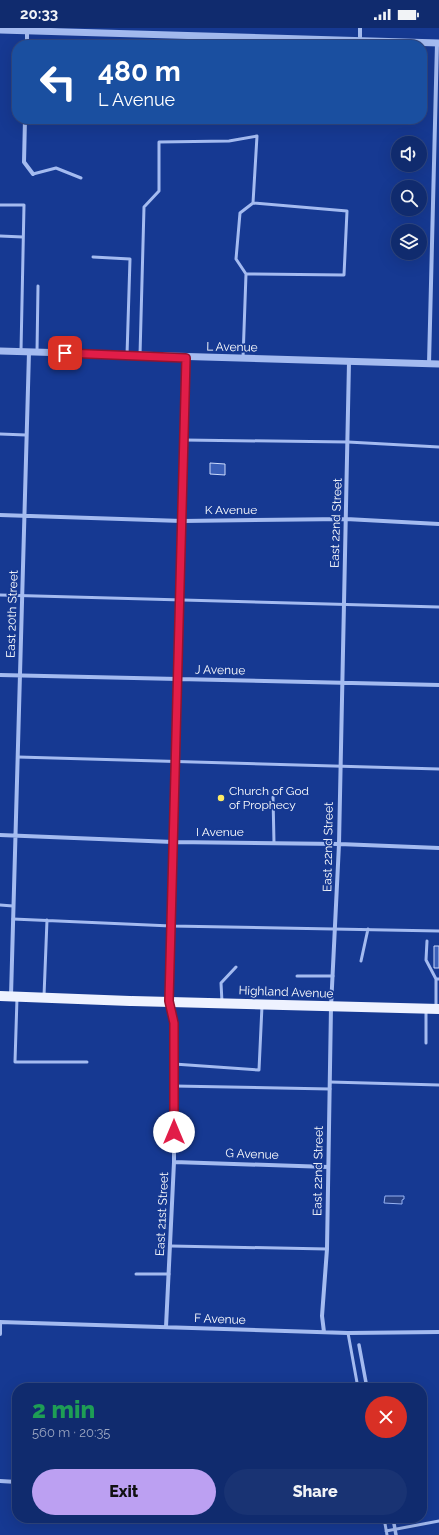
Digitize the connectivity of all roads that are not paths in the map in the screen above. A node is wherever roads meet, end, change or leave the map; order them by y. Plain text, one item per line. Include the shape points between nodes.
1 (360, 28) edge
2 (38, 29) edge
3 (0, 30) edge
4 (27, 31) junction
5 (27, 40) edge
6 (333, 40) edge
7 (360, 40) edge
8 (427, 43) edge
9 (438, 43) edge
10 (25, 124) edge
11 (33, 174) joint
12 (81, 178) dead end
13 (253, 203) junction
14 (0, 206) edge
15 (0, 236) edge
16 (23, 237) junction
17 (93, 257) dead end
18 (246, 274) junction
19 (38, 286) dead end
20 (0, 351) edge
21 (21, 351) junction
22 (33, 352) junction
23 (127, 355) junction
24 (140, 355) junction
25 (186, 358) junction
26 (243, 358) junction
27 (349, 362) junction
28 (429, 364) junction
29 (439, 364) edge
30 (0, 434) edge
31 (26, 435) junction
32 (184, 440) junction
33 (348, 442) junction
34 (439, 447) edge
35 (0, 515) edge
36 (25, 516) junction
37 (346, 520) junction
38 (182, 521) junction
39 (439, 524) edge
40 (0, 596) edge
41 (23, 597) junction
42 (180, 601) junction
43 (343, 604) junction
44 (439, 607) edge
45 (0, 675) edge
46 (20, 675) junction
47 (177, 680) junction
48 (341, 682) junction
49 (439, 685) edge
50 (18, 757) junction
51 (175, 762) junction
52 (340, 767) junction
53 (439, 769) edge
54 (273, 797) dead end
55 (0, 835) edge
56 (16, 836) junction
57 (173, 842) junction
58 (274, 842) junction
59 (339, 844) junction
60 (439, 848) edge
61 (0, 905) edge
62 (13, 906) junction
63 (12, 919) junction
64 (47, 920) junction
65 (171, 926) junction
66 (336, 928) junction
67 (368, 929) junction
68 (439, 931) edge
69 (427, 941) dead end
70 (361, 961) dead end
71 (236, 967) dead end
72 (297, 976) dead end
73 (333, 976) junction
74 (438, 979) edge
75 (0, 996) edge
76 (14, 997) junction
77 (44, 998) junction
78 (169, 1001) junction
79 (222, 1004) junction
80 (262, 1005) junction
81 (331, 1007) junction
82 (434, 1009) edge
83 (426, 1043) dead end
84 (86, 1062) dead end
85 (174, 1064) junction
86 (330, 1082) junction
87 (439, 1085) edge
88 (174, 1086) junction
89 (330, 1089) junction
90 (174, 1162) junction
91 (328, 1167) junction
92 (171, 1246) junction
93 (326, 1249) junction
94 (136, 1274) dead end
95 (169, 1274) junction
96 (0, 1322) edge
97 (166, 1327) junction
98 (324, 1332) junction
99 (348, 1332) junction
100 (439, 1332) edge
101 (0, 1334) edge
102 (359, 1345) dead end
103 (357, 1383) edge
104 (366, 1383) edge
105 (0, 1481) edge
106 (12, 1482) edge
107 (439, 1521) edge
108 (385, 1523) edge
109 (394, 1523) edge
110 (395, 1529) junction
111 (386, 1531) junction
112 (387, 1535) edge
113 (396, 1535) edge

1 - 7 street
2 - 4 street
2 - 6 street
3 - 4 street
4 - 5 street
8 - 9 street
9 - 28 street
10 - 11 street via 24,162
11 - 12 lane via 56,168
13 - 18 lane via 240,213 236,259
13 - 18 lane via 348,211 344,275
13 - 24 lane via 257,136 229,141 159,142 159,191 144,207
14 - 16 lane via 24,205
15 - 16 lane
16 - 21 lane
17 - 23 lane via 130,259
18 - 26 lane
19 - 22 lane
20 - 21 street, L Avenue
21 - 22 street, L Avenue
22 - 23 street, L Avenue
22 - 31 street, East 20th Street
23 - 24 street, L Avenue
24 - 25 street, L Avenue
25 - 26 street, L Avenue
25 - 32 street, East 21st Street
26 - 27 street, L Avenue
27 - 28 street, L Avenue
27 - 33 street, East 22nd Street
28 - 29 street, L Avenue
30 - 31 lane
31 - 36 street, East 20th Street
32 - 33 lane
32 - 38 street, East 21st Street
33 - 34 lane
33 - 37 street, East 22nd Street
35 - 36 street, K Avenue
36 - 38 street, K Avenue
36 - 41 street, East 20th Street
37 - 38 street, K Avenue
37 - 39 street, K Avenue
37 - 43 street, East 22nd Street
38 - 42 street, East 21st Street
40 - 41 lane
41 - 42 lane
41 - 46 street, East 20th Street
42 - 43 lane
42 - 47 street, East 21st Street
43 - 44 lane
43 - 48 street, East 22nd Street
45 - 46 street, J Avenue
46 - 47 street, J Avenue
46 - 50 street, East 20th Street
47 - 48 street, J Avenue
47 - 51 street, East 21st Street
48 - 49 street, J Avenue
48 - 52 street, East 22nd Street
50 - 51 lane
50 - 56 street, East 20th Street
51 - 52 lane
51 - 57 street, East 21st Street
52 - 53 lane
52 - 59 street, East 22nd Street
54 - 58 lane
55 - 56 street, I Avenue
56 - 57 street, I Avenue
56 - 62 street, East 20th Street
57 - 58 street, I Avenue
57 - 65 street, East 21st Street
58 - 59 street, I Avenue
59 - 60 street, I Avenue
59 - 66 street, East 22nd Street
61 - 62 lane
62 - 63 street, East 20th Street
63 - 64 lane
63 - 76 street, East 20th Street
64 - 65 lane
64 - 77 lane
65 - 66 lane
65 - 78 street, East 21st Street
66 - 67 lane
66 - 73 street, East 22nd Street
67 - 68 lane
67 - 70 lane
69 - 74 lane via 426,960
71 - 79 lane via 221,983
72 - 73 lane
73 - 81 street, East 22nd Street
74 - 82 lane
75 - 76 main road, Highland Avenue
76 - 77 main road, Highland Avenue
76 - 84 lane via 15,1062
77 - 78 main road, Highland Avenue
78 - 79 main road, Highland Avenue
78 - 85 street, East 21st Street via 174,1023
79 - 80 main road, Highland Avenue
80 - 81 main road, Highland Avenue
80 - 85 lane via 259,1070
81 - 82 main road, Highland Avenue
81 - 86 street, East 22nd Street
82 - 83 lane
85 - 88 street, East 21st Street
86 - 87 lane
86 - 89 street, East 22nd Street
88 - 89 lane
88 - 90 street, East 21st Street
89 - 91 street, East 22nd Street
90 - 91 street, G Avenue
90 - 92 street, East 21st Street
91 - 93 street, East 22nd Street
92 - 93 lane
92 - 95 street, East 21st Street
93 - 98 street, East 22nd Street via 322,1316
94 - 95 lane
95 - 97 street, East 21st Street
96 - 97 street, F Avenue
96 - 101 street
97 - 98 street, F Avenue
98 - 99 street, F Avenue
99 - 100 street, F Avenue
99 - 103 lane
102 - 104 street
105 - 106 street
107 - 110 lane
108 - 111 lane
109 - 110 street
110 - 111 lane
110 - 113 street
111 - 112 lane

